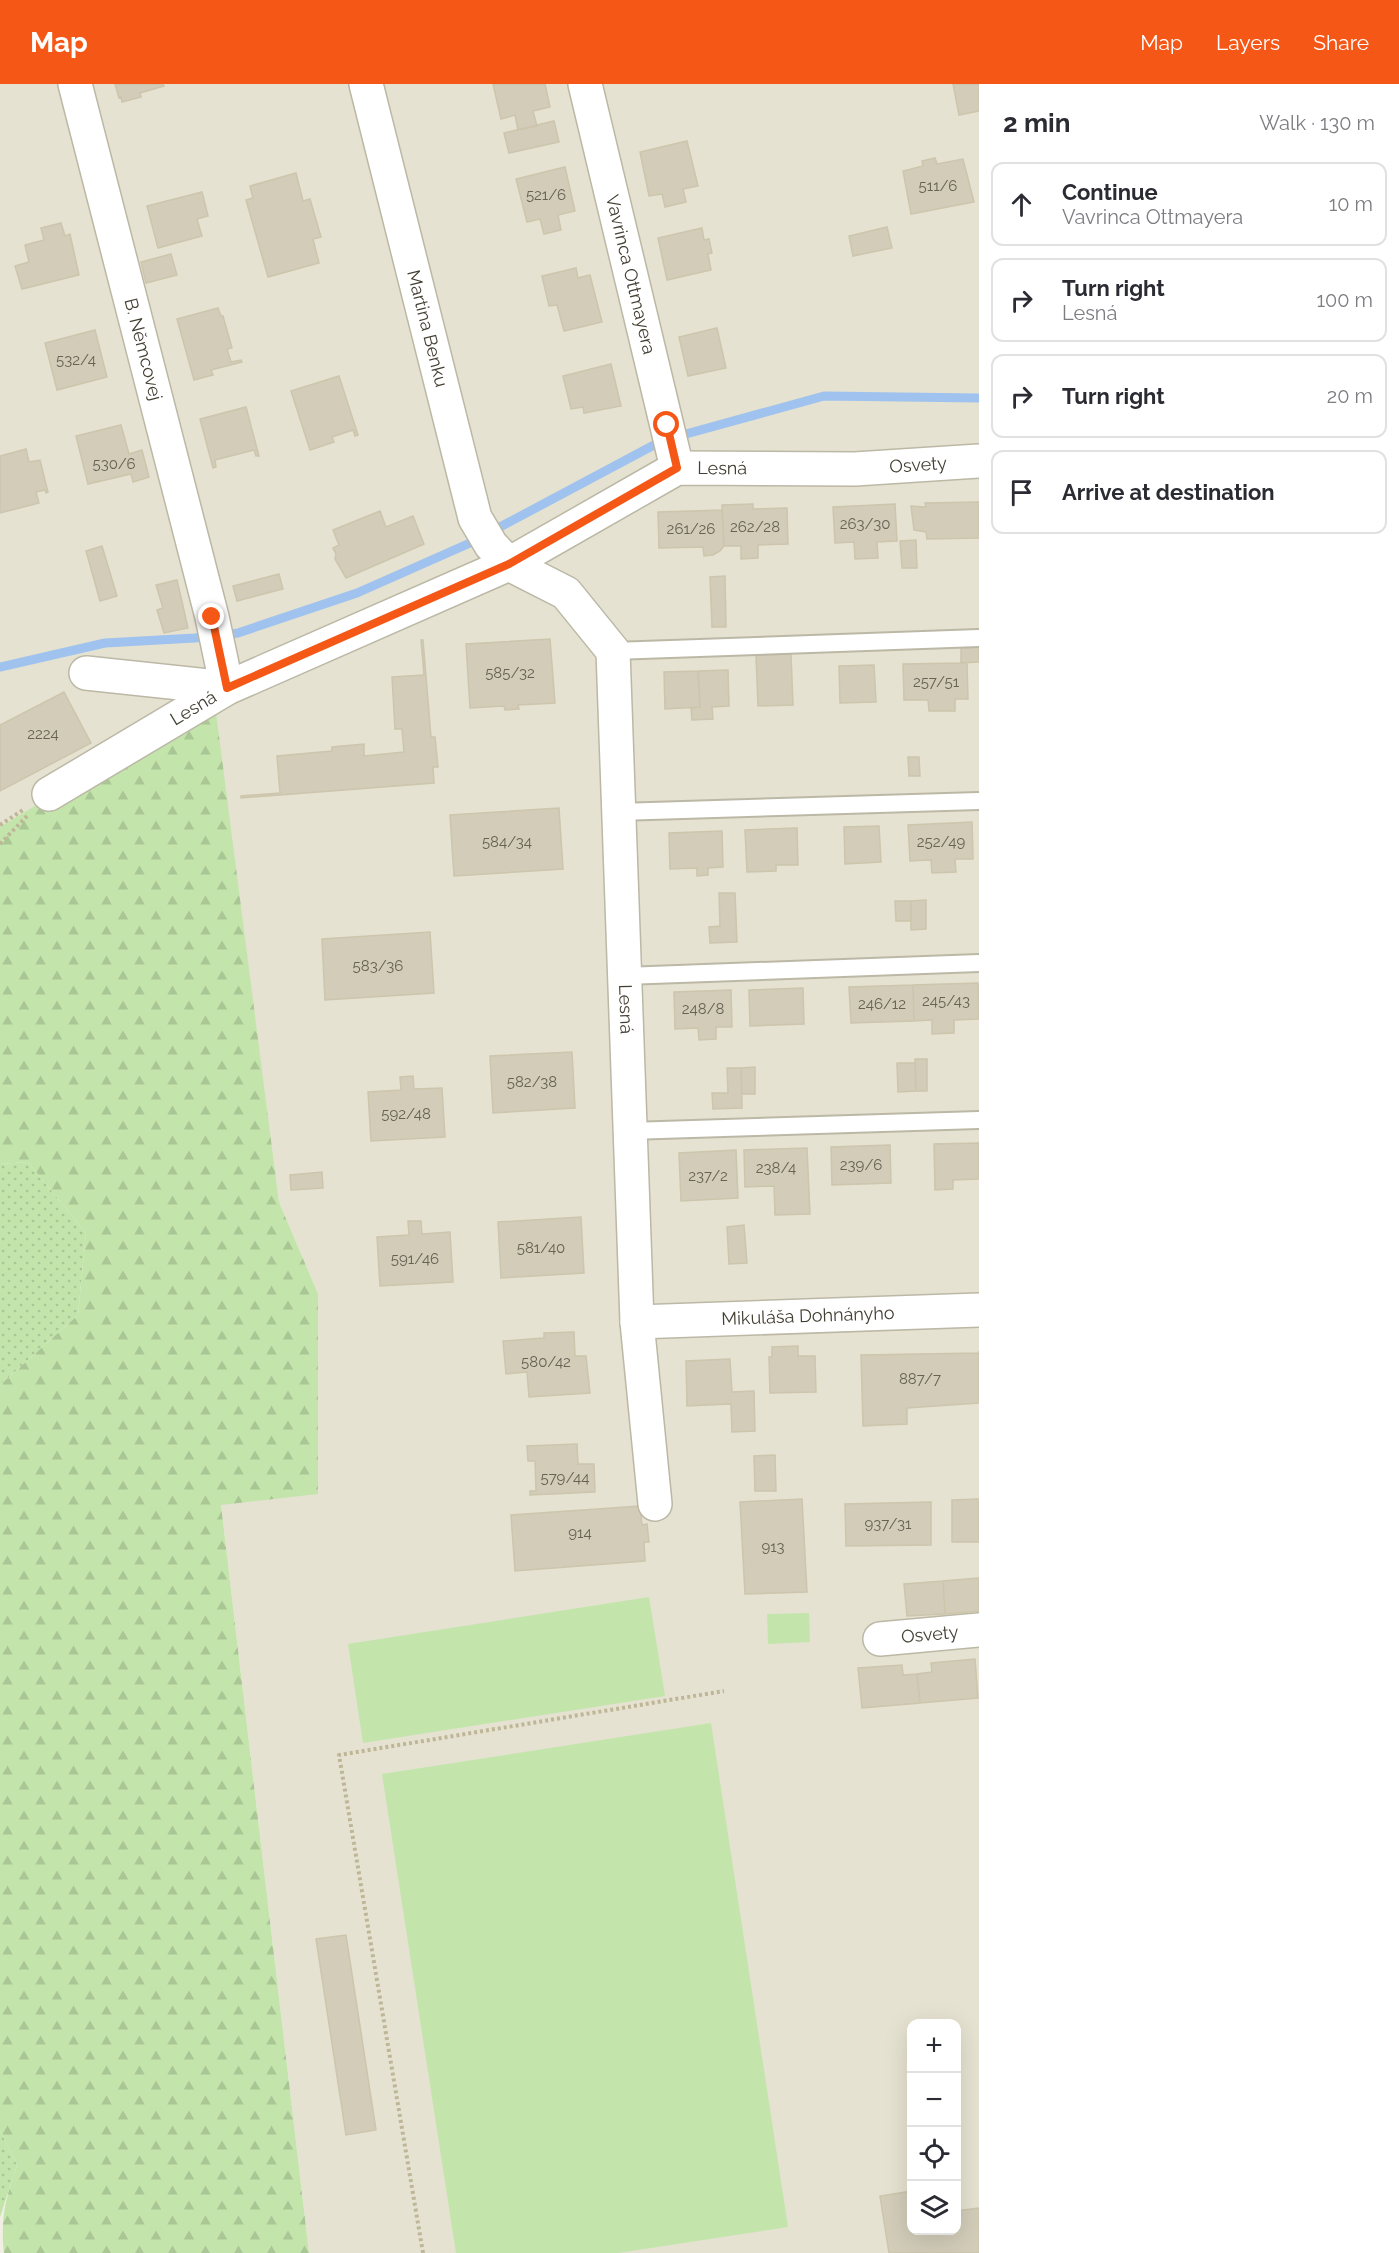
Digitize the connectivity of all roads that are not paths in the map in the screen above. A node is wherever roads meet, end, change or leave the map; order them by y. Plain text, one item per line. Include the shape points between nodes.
1 (75, 84) edge
2 (366, 84) edge
3 (585, 84) edge
4 (673, 449) junction
5 (979, 460) edge
6 (855, 469) joint
7 (491, 543) junction
8 (979, 638) edge
9 (614, 651) junction
10 (86, 673) dead end
11 (227, 688) junction
12 (49, 794) dead end
13 (979, 801) edge
14 (618, 812) junction
15 (979, 963) edge
16 (624, 976) junction
17 (979, 1120) edge
18 (629, 1131) junction
19 (979, 1310) edge
20 (637, 1322) junction
21 (655, 1504) dead end
22 (979, 1630) edge
23 (880, 1639) dead end

1 - 11 street, B. Němcovej
2 - 7 street, Martina Benku
3 - 4 street, Vavrinca Ottmayera
4 - 6 street, Lesná
4 - 7 street, Lesná
5 - 6 street, Osvety
7 - 9 street via 566,594
7 - 11 street, Lesná
8 - 9 lane
9 - 14 street, Lesná
10 - 11 street
11 - 12 street, Lesná
13 - 14 lane
14 - 16 street, Lesná
15 - 16 lane
16 - 18 street, Lesná
17 - 18 lane
18 - 20 street, Lesná
19 - 20 street, Mikuláša Dohnányho
20 - 21 street, Lesná
22 - 23 street, Osvety

